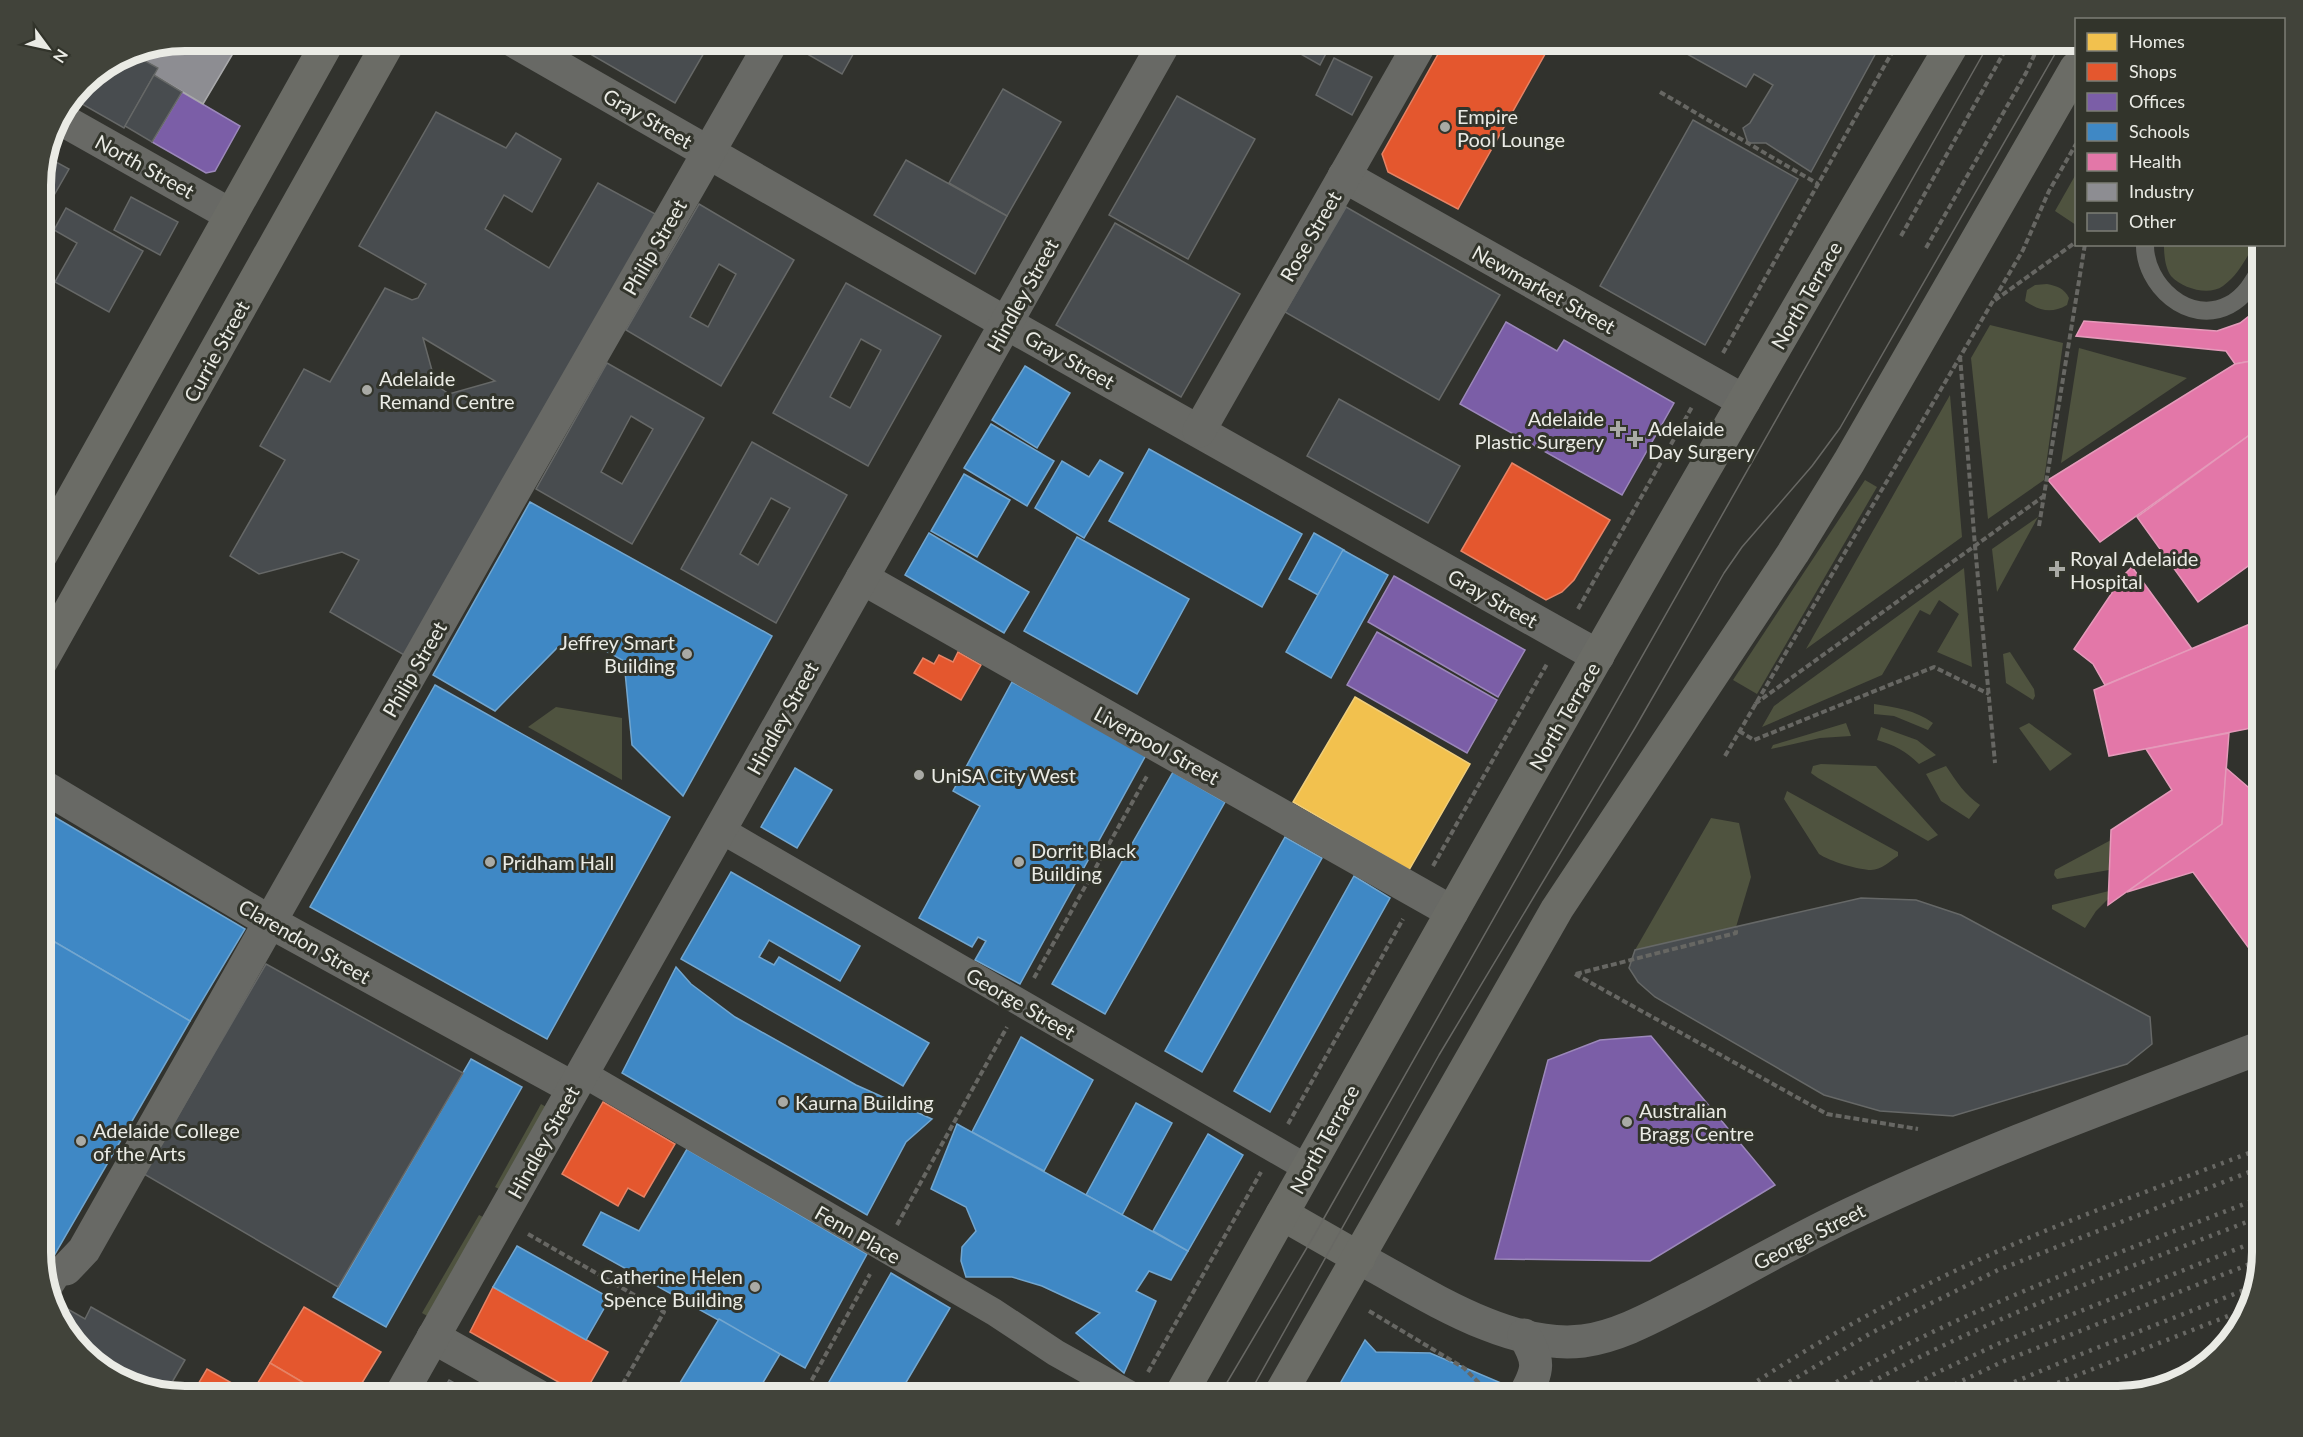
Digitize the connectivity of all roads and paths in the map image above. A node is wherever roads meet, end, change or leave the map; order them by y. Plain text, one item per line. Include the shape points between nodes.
1 (323, 51) edge
2 (384, 51) edge
3 (531, 51) edge
4 (767, 51) edge
5 (1160, 51) edge
6 (1416, 51) edge
7 (1893, 51) edge
8 (1949, 51) edge
9 (2005, 51) edge
10 (2036, 51) edge
11 (2075, 70) edge
12 (1660, 93) dead end
13 (67, 122) edge
14 (2075, 146) edge
15 (708, 153) junction
16 (1344, 176) junction
17 (1818, 184) junction
18 (231, 215) junction
19 (1901, 236) dead end
20 (2075, 243) edge
21 (2085, 246) edge
22 (2145, 246) edge
23 (1926, 248) dead end
24 (2252, 283) edge
25 (1992, 302) junction
26 (1006, 323) junction
27 (1960, 355) junction
28 (1718, 362) dead end
29 (1744, 401) junction
30 (1695, 403) dead end
31 (1199, 431) junction
32 (2044, 496) junction
33 (2039, 526) dead end
34 (51, 537) edge
35 (1975, 546) junction
36 (862, 578) junction
37 (1577, 610) dead end
38 (51, 644) edge
39 (1552, 654) dead end
40 (1598, 656) junction
41 (1989, 694) junction
42 (1754, 705) junction
43 (1738, 731) junction
44 (1163, 748) junction
45 (1725, 756) dead end
46 (1995, 762) dead end
47 (51, 791) edge
48 (735, 838) dead end
49 (1433, 867) dead end
50 (1452, 912) junction
51 (270, 922) junction
52 (1736, 927) dead end
53 (1020, 1003) junction
54 (2252, 1051) edge
55 (578, 1081) junction
56 (1918, 1129) dead end
57 (1307, 1168) junction
58 (1282, 1214) junction
59 (520, 1230) dead end
60 (884, 1249) junction
61 (1359, 1258) junction
62 (58, 1281) edge
63 (1369, 1311) dead end
64 (1524, 1335) junction
65 (433, 1337) junction
66 (406, 1386) edge
67 (520, 1386) edge
68 (622, 1386) edge
69 (808, 1386) edge
70 (1115, 1386) edge
71 (1186, 1386) edge
72 (1285, 1386) edge
73 (1483, 1386) edge
74 (1530, 1386) edge

1 - 18 main road
2 - 38 main road, Currie Street
3 - 15 street, Gray Street
4 - 15 street, Philip Street
5 - 26 street, Hindley Street
6 - 16 street, Rose Street
7 - 17 path
8 - 29 main road, North Terrace
9 - 19 path
10 - 23 path
11 - 61 main road via 1849,462 1557,909
12 - 17 path
13 - 18 street, North Street
14 - 25 path
15 - 26 street, Gray Street
15 - 51 street, Philip Street
16 - 29 street, Newmarket Street
16 - 31 street, Rose Street
17 - 28 path
18 - 34 main road
20 - 25 path
21 - 32 path
22 - 24 lane via 2150,271 2163,292 2177,302 2211,310 2229,305
25 - 27 path
26 - 31 street, Gray Street
26 - 36 street, Hindley Street
27 - 35 path
27 - 42 path
29 - 40 main road, North Terrace
30 - 37 path
31 - 40 street, Gray Street
32 - 33 path
32 - 35 path
35 - 41 path
35 - 42 path
36 - 44 street, Liverpool Street
36 - 55 street, Hindley Street
39 - 49 path
40 - 50 main road, North Terrace
41 - 43 path via 1934,667 1754,741
41 - 46 path
42 - 43 path
43 - 45 path
44 - 50 street, Liverpool Street
44 - 53 path
47 - 51 street, Clarendon Street
48 - 53 street, George Street
50 - 57 main road, North Terrace
51 - 55 street, Clarendon Street
51 - 62 street, Philip Street via 84,1250
52 - 56 path via 1737,933 1575,974 1827,1114
53 - 57 street, George Street
53 - 60 path
54 - 64 street, George Street via 1940,1172 1855,1211 1635,1326 1583,1341
55 - 60 street, Fenn Place
55 - 65 street, Hindley Street
57 - 58 main road, North Terrace
58 - 61 main road
58 - 71 main road, North Terrace
59 - 68 path via 664,1312
60 - 69 path
60 - 70 street, Fenn Place
61 - 64 street, George Street via 1468,1317
61 - 72 main road
63 - 73 path via 1464,1368
64 - 74 street via 1536,1355 1535,1376
65 - 66 street, Hindley Street
65 - 67 street

